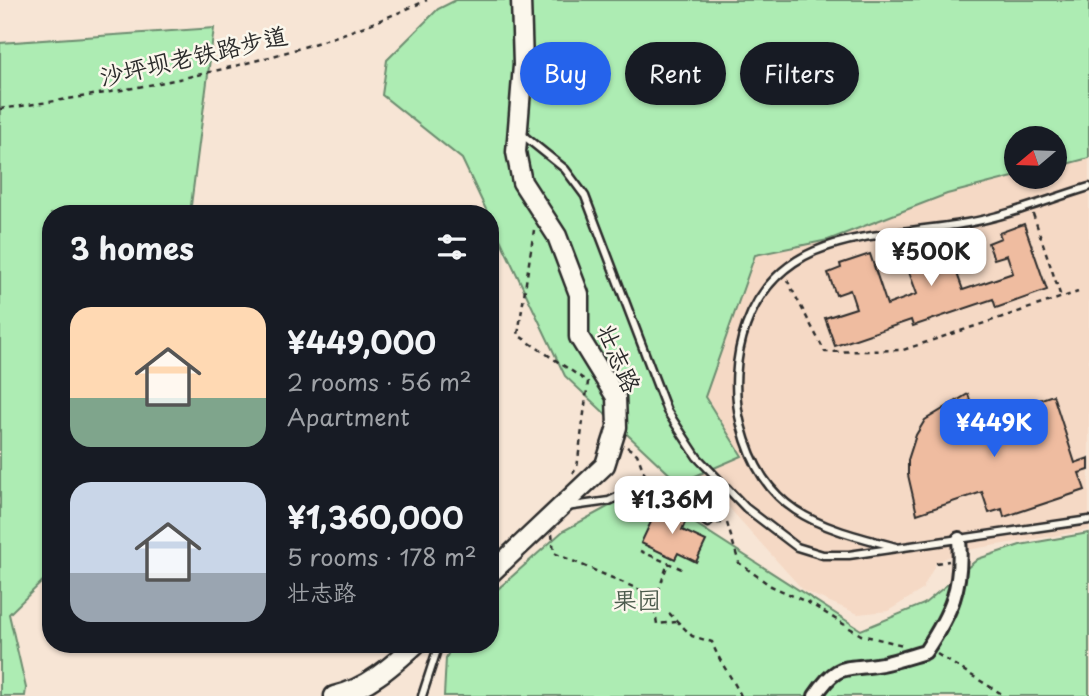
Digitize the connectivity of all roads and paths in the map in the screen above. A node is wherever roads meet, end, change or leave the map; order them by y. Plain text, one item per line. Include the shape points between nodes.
1 (427, 0) edge
2 (521, 0) edge
3 (0, 109) edge
4 (518, 131) junction
5 (1089, 187) edge
6 (1030, 205) junction
7 (544, 217) junction
8 (782, 270) junction
9 (1078, 292) dead end
10 (1062, 297) junction
11 (627, 447) dead end
12 (569, 479) dead end
13 (648, 482) junction
14 (559, 508) junction
15 (1089, 520) edge
16 (708, 523) joint
17 (553, 536) dead end
18 (959, 539) junction
19 (901, 548) junction
20 (639, 551) dead end
21 (668, 562) junction
22 (499, 565) edge
23 (682, 569) dead end
24 (653, 605) junction
25 (669, 613) dead end
26 (676, 622) junction
27 (925, 652) junction
28 (407, 653) edge
29 (436, 653) edge
30 (334, 696) edge
31 (422, 696) edge
32 (741, 696) edge
33 (815, 696) edge
34 (1005, 696) edge

1 - 3 path, 沙坪坝老铁路步道 via 354,31 275,56 104,95
2 - 4 street, 壮志路
4 - 7 street, 壮志路 via 516,152 522,182
4 - 19 lane via 565,169 585,196 667,411 697,457 746,508 797,547 823,555
5 - 6 lane
6 - 8 lane via 985,220 850,239 810,253
6 - 10 path
7 - 12 path via 534,228 518,335 588,382 576,468
7 - 14 street, 壮志路 via 579,294 579,337 616,397 617,427 605,465
8 - 10 path via 825,352 903,350
8 - 19 lane via 752,308 738,360 738,411 755,465 781,502 799,515 841,533
9 - 10 path
11 - 13 path via 637,454
13 - 14 lane via 609,501
13 - 16 lane
14 - 22 street, 壮志路
15 - 18 lane
16 - 27 path via 727,523 739,563 771,586 861,635
17 - 24 path via 554,553 652,594
18 - 19 lane
18 - 27 street via 959,582 947,618
20 - 21 path
21 - 23 path
21 - 24 path
24 - 26 path via 657,624
25 - 26 path
26 - 32 path via 692,636 712,642 718,661
27 - 33 street via 880,664 849,666 828,676
27 - 34 path via 943,656
28 - 30 street via 351,692
29 - 31 lane

